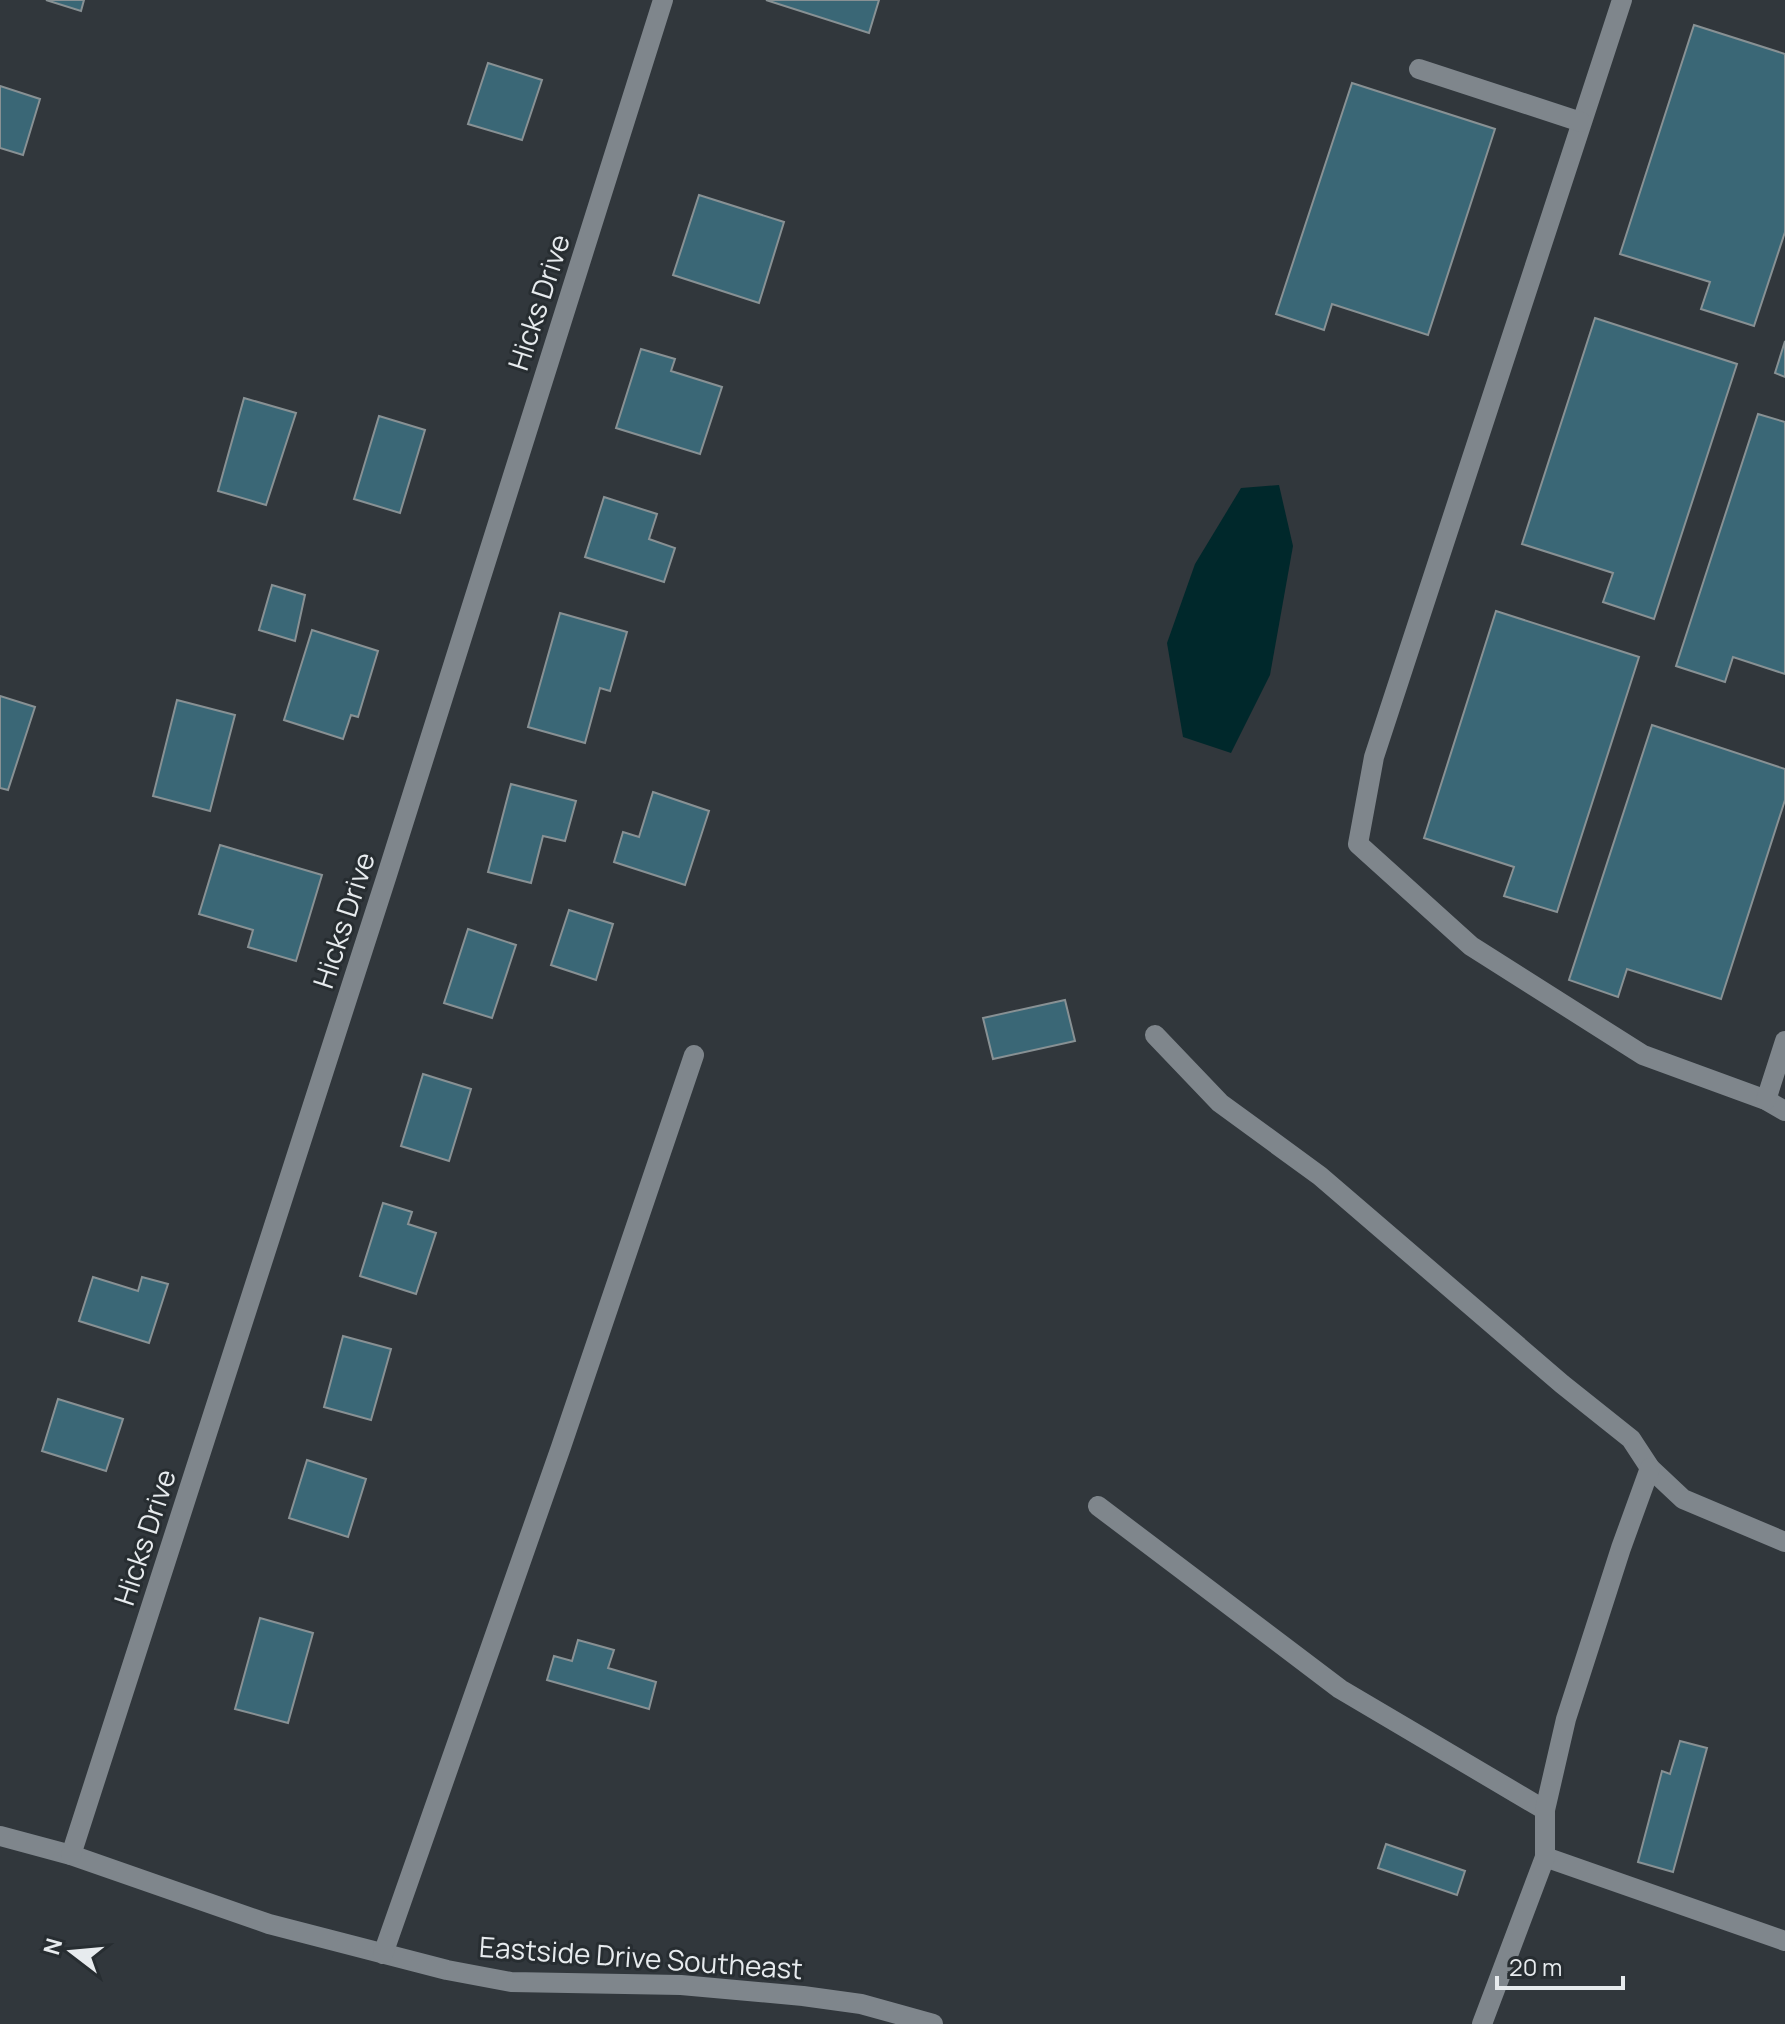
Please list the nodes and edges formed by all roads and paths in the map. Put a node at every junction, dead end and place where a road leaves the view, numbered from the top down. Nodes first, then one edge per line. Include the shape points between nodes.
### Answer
1 (663, 0) edge
2 (1622, 0) edge
3 (1419, 69) dead end
4 (1581, 122) junction
5 (1155, 1035) dead end
6 (1785, 1041) edge
7 (694, 1055) dead end
8 (1766, 1100) junction
9 (1785, 1111) edge
10 (1650, 1468) junction
11 (1098, 1506) dead end
12 (1785, 1542) edge
13 (1545, 1810) junction
14 (0, 1836) edge
15 (71, 1855) junction
16 (1545, 1857) junction
17 (1785, 1941) edge
18 (383, 1954) junction
19 (933, 2024) edge
20 (1482, 2024) edge

1 - 15 street, Hicks Drive
2 - 4 street
3 - 4 street
4 - 8 street via 1374,757 1358,844 1471,946 1643,1055
5 - 10 street via 1220,1103 1320,1176 1631,1439
6 - 8 street
7 - 18 street
8 - 9 street
10 - 12 street via 1683,1499
10 - 13 street via 1566,1719
11 - 13 street via 1340,1689
13 - 16 street
14 - 15 street, Eastside Drive Southeast
15 - 18 street, Eastside Drive Southeast via 269,1924
16 - 17 street
16 - 20 street
18 - 19 street, Eastside Drive Southeast via 511,1982 681,1985 803,1996 861,2004

